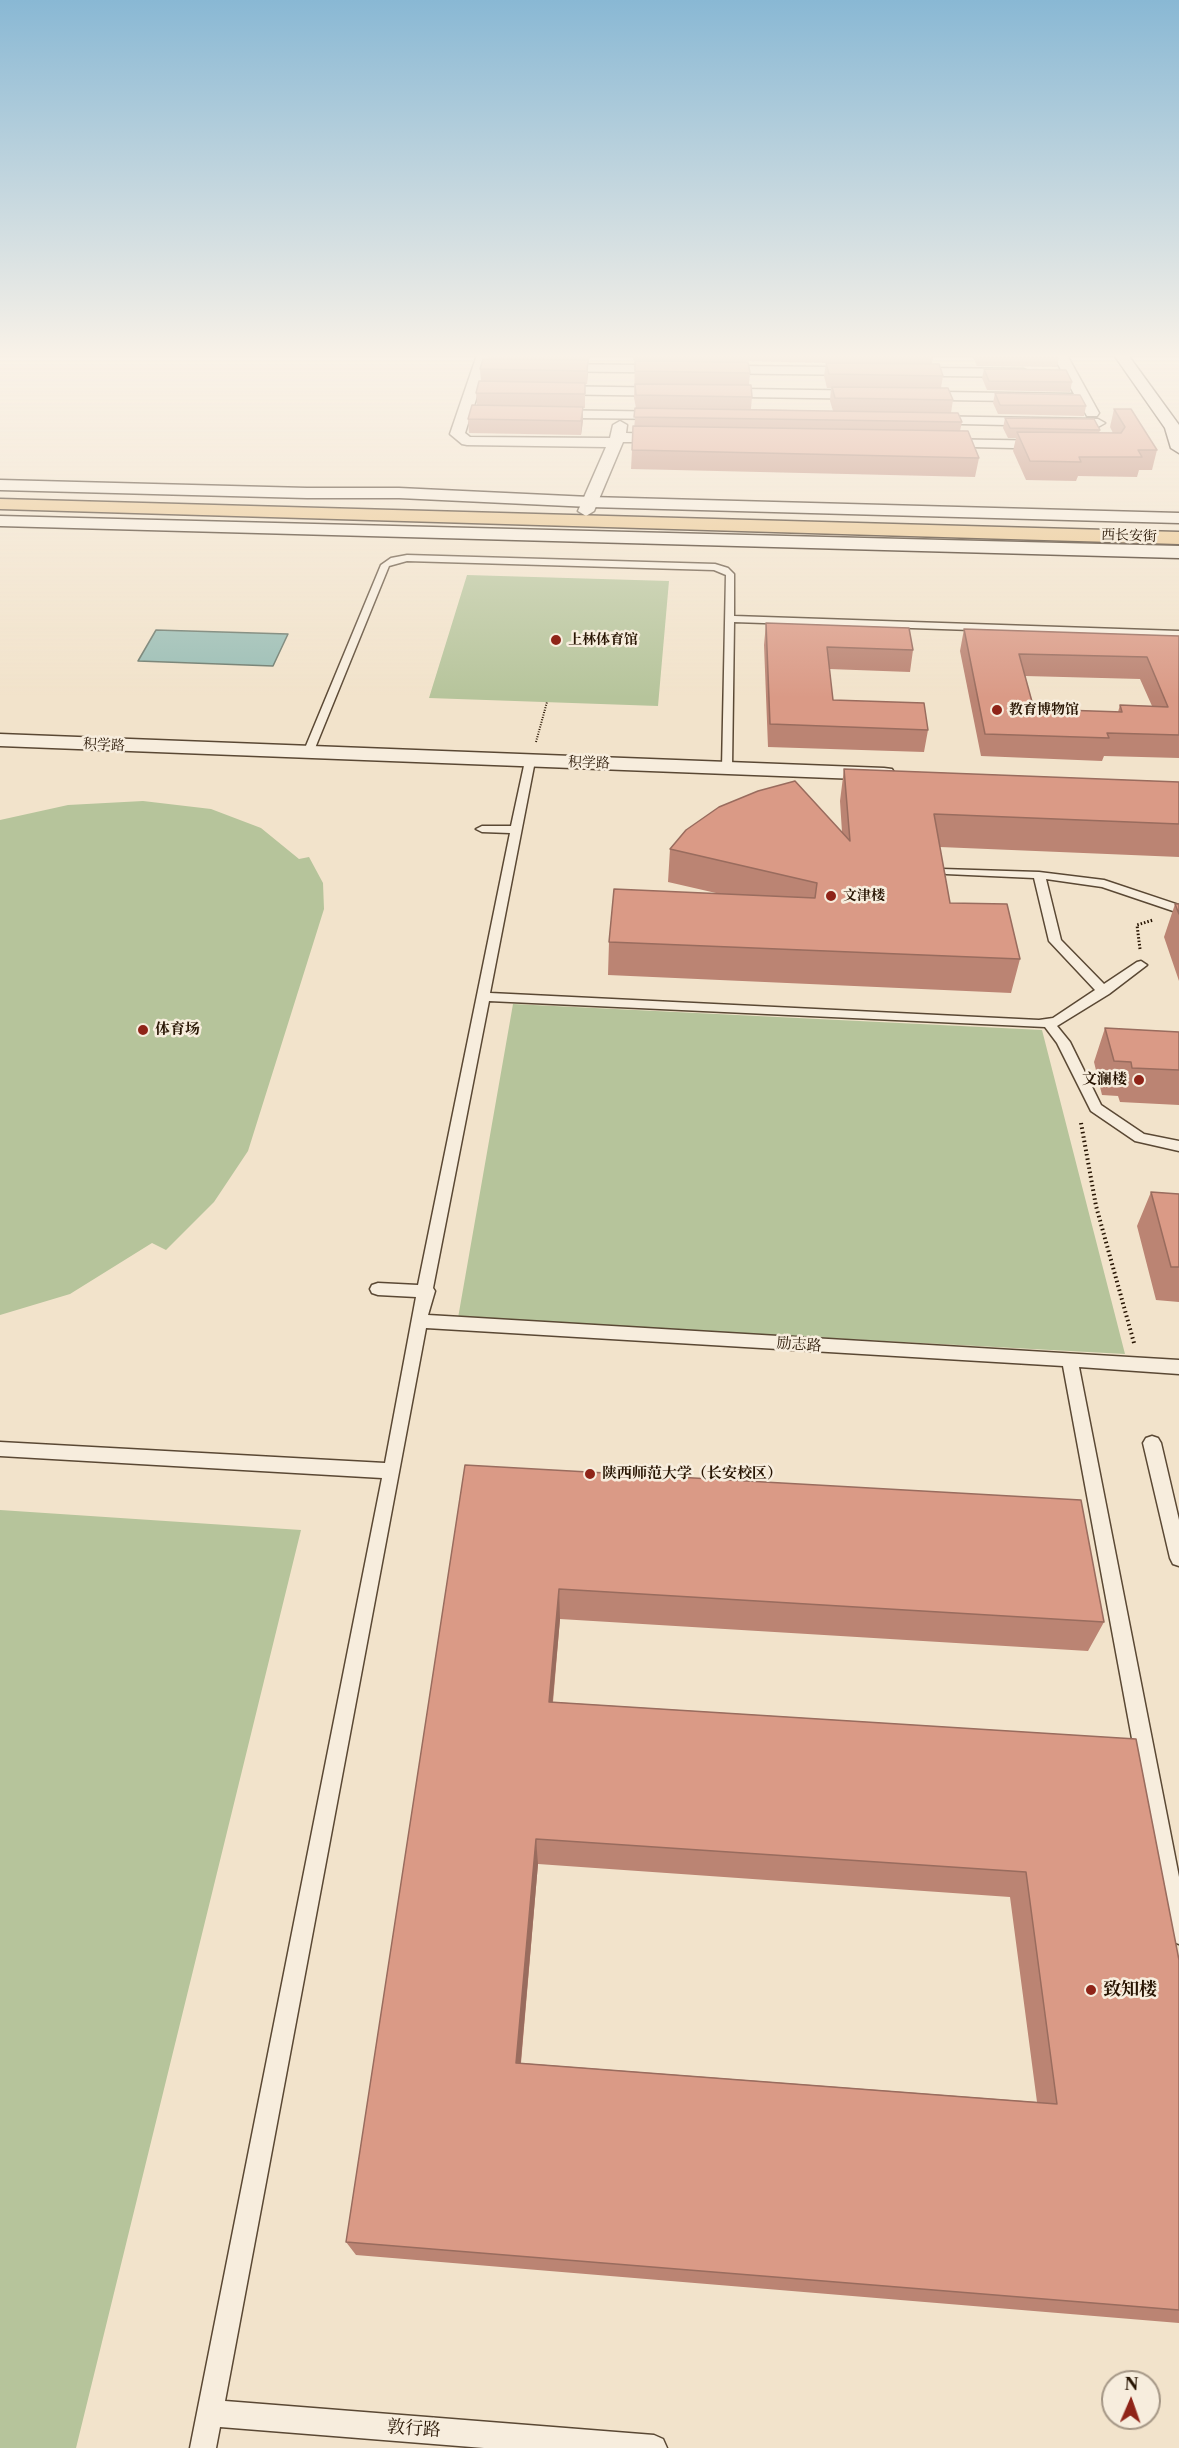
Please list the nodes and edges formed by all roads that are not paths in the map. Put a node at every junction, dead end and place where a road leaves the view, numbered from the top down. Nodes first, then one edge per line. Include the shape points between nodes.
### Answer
1 (604, 469) edge
2 (0, 485) edge
3 (0, 494) edge
4 (0, 504) edge
5 (588, 506) junction
6 (1179, 518) edge
7 (0, 521) edge
8 (1179, 528) edge
9 (1179, 538) edge
10 (1179, 552) edge
11 (728, 619) junction
12 (1179, 634) edge
13 (0, 740) edge
14 (308, 753) junction
15 (530, 761) junction
16 (727, 768) junction
17 (905, 775) edge
18 (482, 829) dead end
19 (517, 830) junction
20 (946, 871) edge
21 (1039, 875) junction
22 (1179, 909) edge
23 (1141, 965) road end
24 (1104, 991) junction
25 (484, 997) junction
26 (1049, 1024) junction
27 (1179, 1146) edge
28 (378, 1288) dead end
29 (427, 1291) junction
30 (419, 1321) junction
31 (1070, 1361) junction
32 (1179, 1367) edge
33 (1152, 1443) dead end
34 (0, 1449) edge
35 (392, 1471) junction
36 (1179, 1558) edge
37 (1179, 1933) edge
38 (209, 2413) junction
39 (202, 2448) edge
40 (654, 2448) edge

1 - 5 street
2 - 5 main road via 399,493
3 - 5 main road, 西长安街
4 - 9 main road, 西长安街
5 - 6 main road
5 - 8 main road, 西长安街
7 - 10 main road
11 - 12 lane
11 - 14 lane via 730,574 715,567 394,560 385,565
11 - 16 lane
13 - 14 street, 积学路
14 - 15 street, 积学路
15 - 16 street, 积学路
15 - 19 lane
16 - 17 street, 积学路
18 - 19 lane
19 - 25 lane
20 - 21 lane
21 - 22 lane via 1104,884
21 - 24 lane via 1055,941
23 - 24 lane
24 - 26 lane
25 - 26 lane
25 - 29 lane
26 - 27 lane via 1063,1042 1096,1108 1140,1138
28 - 29 lane
29 - 30 lane
30 - 31 lane, 励志路
30 - 35 lane
31 - 32 lane, 励志路
31 - 37 lane
33 - 36 lane
34 - 35 lane
35 - 38 lane
38 - 39 lane
38 - 40 lane, 敦行路

